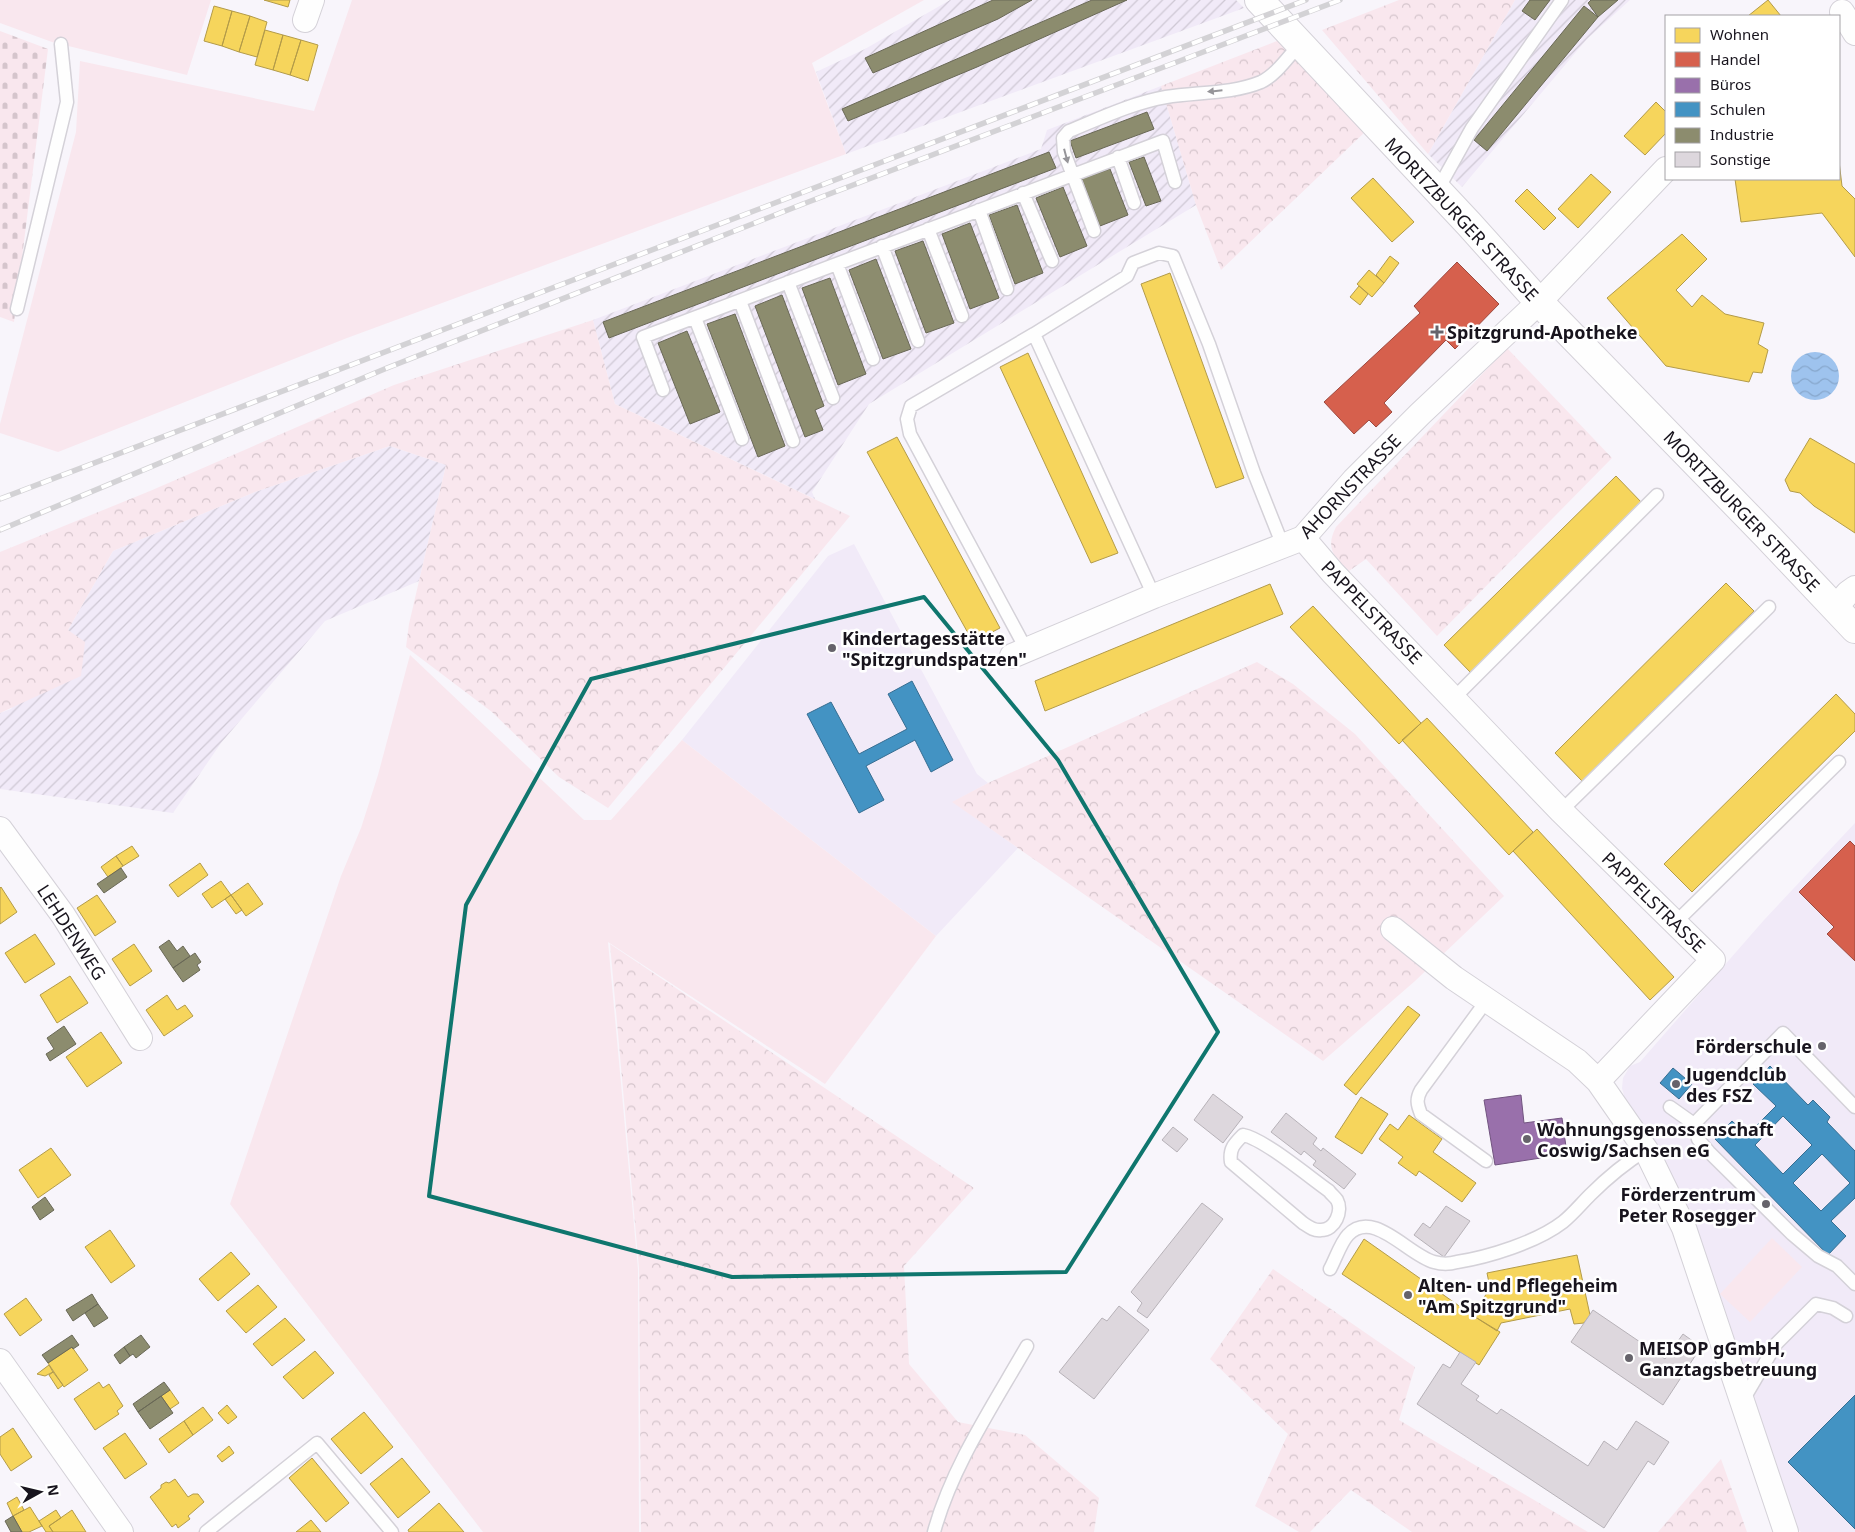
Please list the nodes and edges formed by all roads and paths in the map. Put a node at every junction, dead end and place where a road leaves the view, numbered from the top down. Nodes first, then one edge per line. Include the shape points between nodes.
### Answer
1 (1258, 0) edge
2 (1562, 0) edge
3 (1845, 11) edge
4 (1855, 32) edge
5 (61, 44) dead end
6 (1299, 45) junction
7 (1118, 157) junction
8 (1665, 170) edge
9 (1071, 174) junction
10 (1175, 182) dead end
11 (1437, 190) junction
12 (1023, 193) junction
13 (1134, 203) dead end
14 (979, 210) junction
15 (928, 229) junction
16 (1094, 231) dead end
17 (882, 246) junction
18 (1052, 261) dead end
19 (837, 264) junction
20 (788, 282) junction
21 (1007, 289) dead end
22 (740, 301) junction
23 (1539, 302) junction
24 (17, 309) dead end
25 (962, 316) dead end
26 (695, 318) junction
27 (1034, 334) junction
28 (918, 341) dead end
29 (873, 359) dead end
30 (662, 390) dead end
31 (833, 398) dead end
32 (742, 439) dead end
33 (793, 441) dead end
34 (1657, 495) dead end
35 (1293, 542) junction
36 (1855, 588) edge
37 (1154, 596) junction
38 (1769, 608) dead end
39 (1835, 608) junction
40 (1855, 630) edge
41 (1019, 652) joint
42 (1454, 698) junction
43 (1838, 762) dead end
44 (1561, 810) junction
45 (0, 829) edge
46 (1675, 923) junction
47 (1393, 929) dead end
48 (1487, 1000) junction
49 (140, 1038) dead end
50 (1598, 1081) junction
51 (1670, 1107) dead end
52 (1855, 1107) edge
53 (1694, 1124) junction
54 (1646, 1150) junction
55 (1486, 1161) dead end
56 (1336, 1220) junction
57 (1352, 1232) junction
58 (1330, 1269) dead end
59 (1855, 1284) edge
60 (1846, 1316) dead end
61 (1028, 1346) dead end
62 (0, 1360) edge
63 (1742, 1402) junction
64 (121, 1532) edge
65 (206, 1532) edge
66 (392, 1532) edge
67 (934, 1532) edge
68 (1786, 1532) edge

1 - 6 street, MORITZBURGER STRASSE
2 - 11 lane via 1472,128
3 - 4 street
5 - 24 lane via 67,102
6 -> 9 lane via 1262,81 1239,89 1167,97 1138,104 1069,131 1063,138 1063,145
6 - 11 street, MORITZBURGER STRASSE
7 - 9 lane
7 - 10 lane via 1162,141
7 - 13 lane
8 - 23 street, AHORNSTRASSE
9 - 12 lane
9 - 16 lane
11 - 23 street, MORITZBURGER STRASSE
12 - 14 lane
12 - 18 lane
14 - 15 lane
14 - 21 lane
15 - 17 lane
15 - 25 lane
17 - 19 lane
17 - 28 lane
19 - 20 lane
19 - 29 lane
20 - 22 lane
20 - 31 lane
22 - 26 lane
22 - 33 lane
23 - 35 street, AHORNSTRASSE via 1414,420
23 - 39 street, MORITZBURGER STRASSE
26 - 30 lane via 643,338
26 - 32 lane
27 - 35 lane via 1127,276 1133,263 1158,253 1173,256 1209,344 1254,473
27 - 37 lane
27 - 41 lane via 912,406 907,418 910,434
34 - 42 lane
35 - 37 street, AHORNSTRASSE
35 - 42 street, PAPPELSTRASSE via 1332,573
36 - 39 street
37 - 41 street, AHORNSTRASSE
38 - 44 lane
39 - 40 street, MORITZBURGER STRASSE
42 - 44 street, PAPPELSTRASSE
43 - 46 lane
44 - 46 street, PAPPELSTRASSE
45 - 49 street, LEHDENWEG via 64,915
46 - 50 street, PAPPELSTRASSE via 1713,960
47 - 48 street
48 - 50 street via 1577,1061
48 - 55 lane via 1417,1098 1421,1114
50 - 54 street
51 - 53 lane
52 - 53 lane via 1783,1033
53 - 59 lane via 1698,1139 1716,1159 1792,1234 1818,1256 1837,1266
54 - 57 lane via 1626,1163 1552,1229 1523,1244 1466,1261 1434,1262 1369,1226 1358,1227
54 - 63 street via 1684,1228
56 - 56 lane via 1330,1228 1322,1230 1303,1223 1231,1162 1234,1144 1243,1135 1252,1137 1329,1191 1340,1210
56 - 57 lane
57 - 58 lane
60 - 63 lane via 1833,1308 1816,1304 1776,1344
61 - 67 lane via 971,1443 939,1512
62 - 64 street
63 - 68 street
65 - 66 lane via 317,1443

